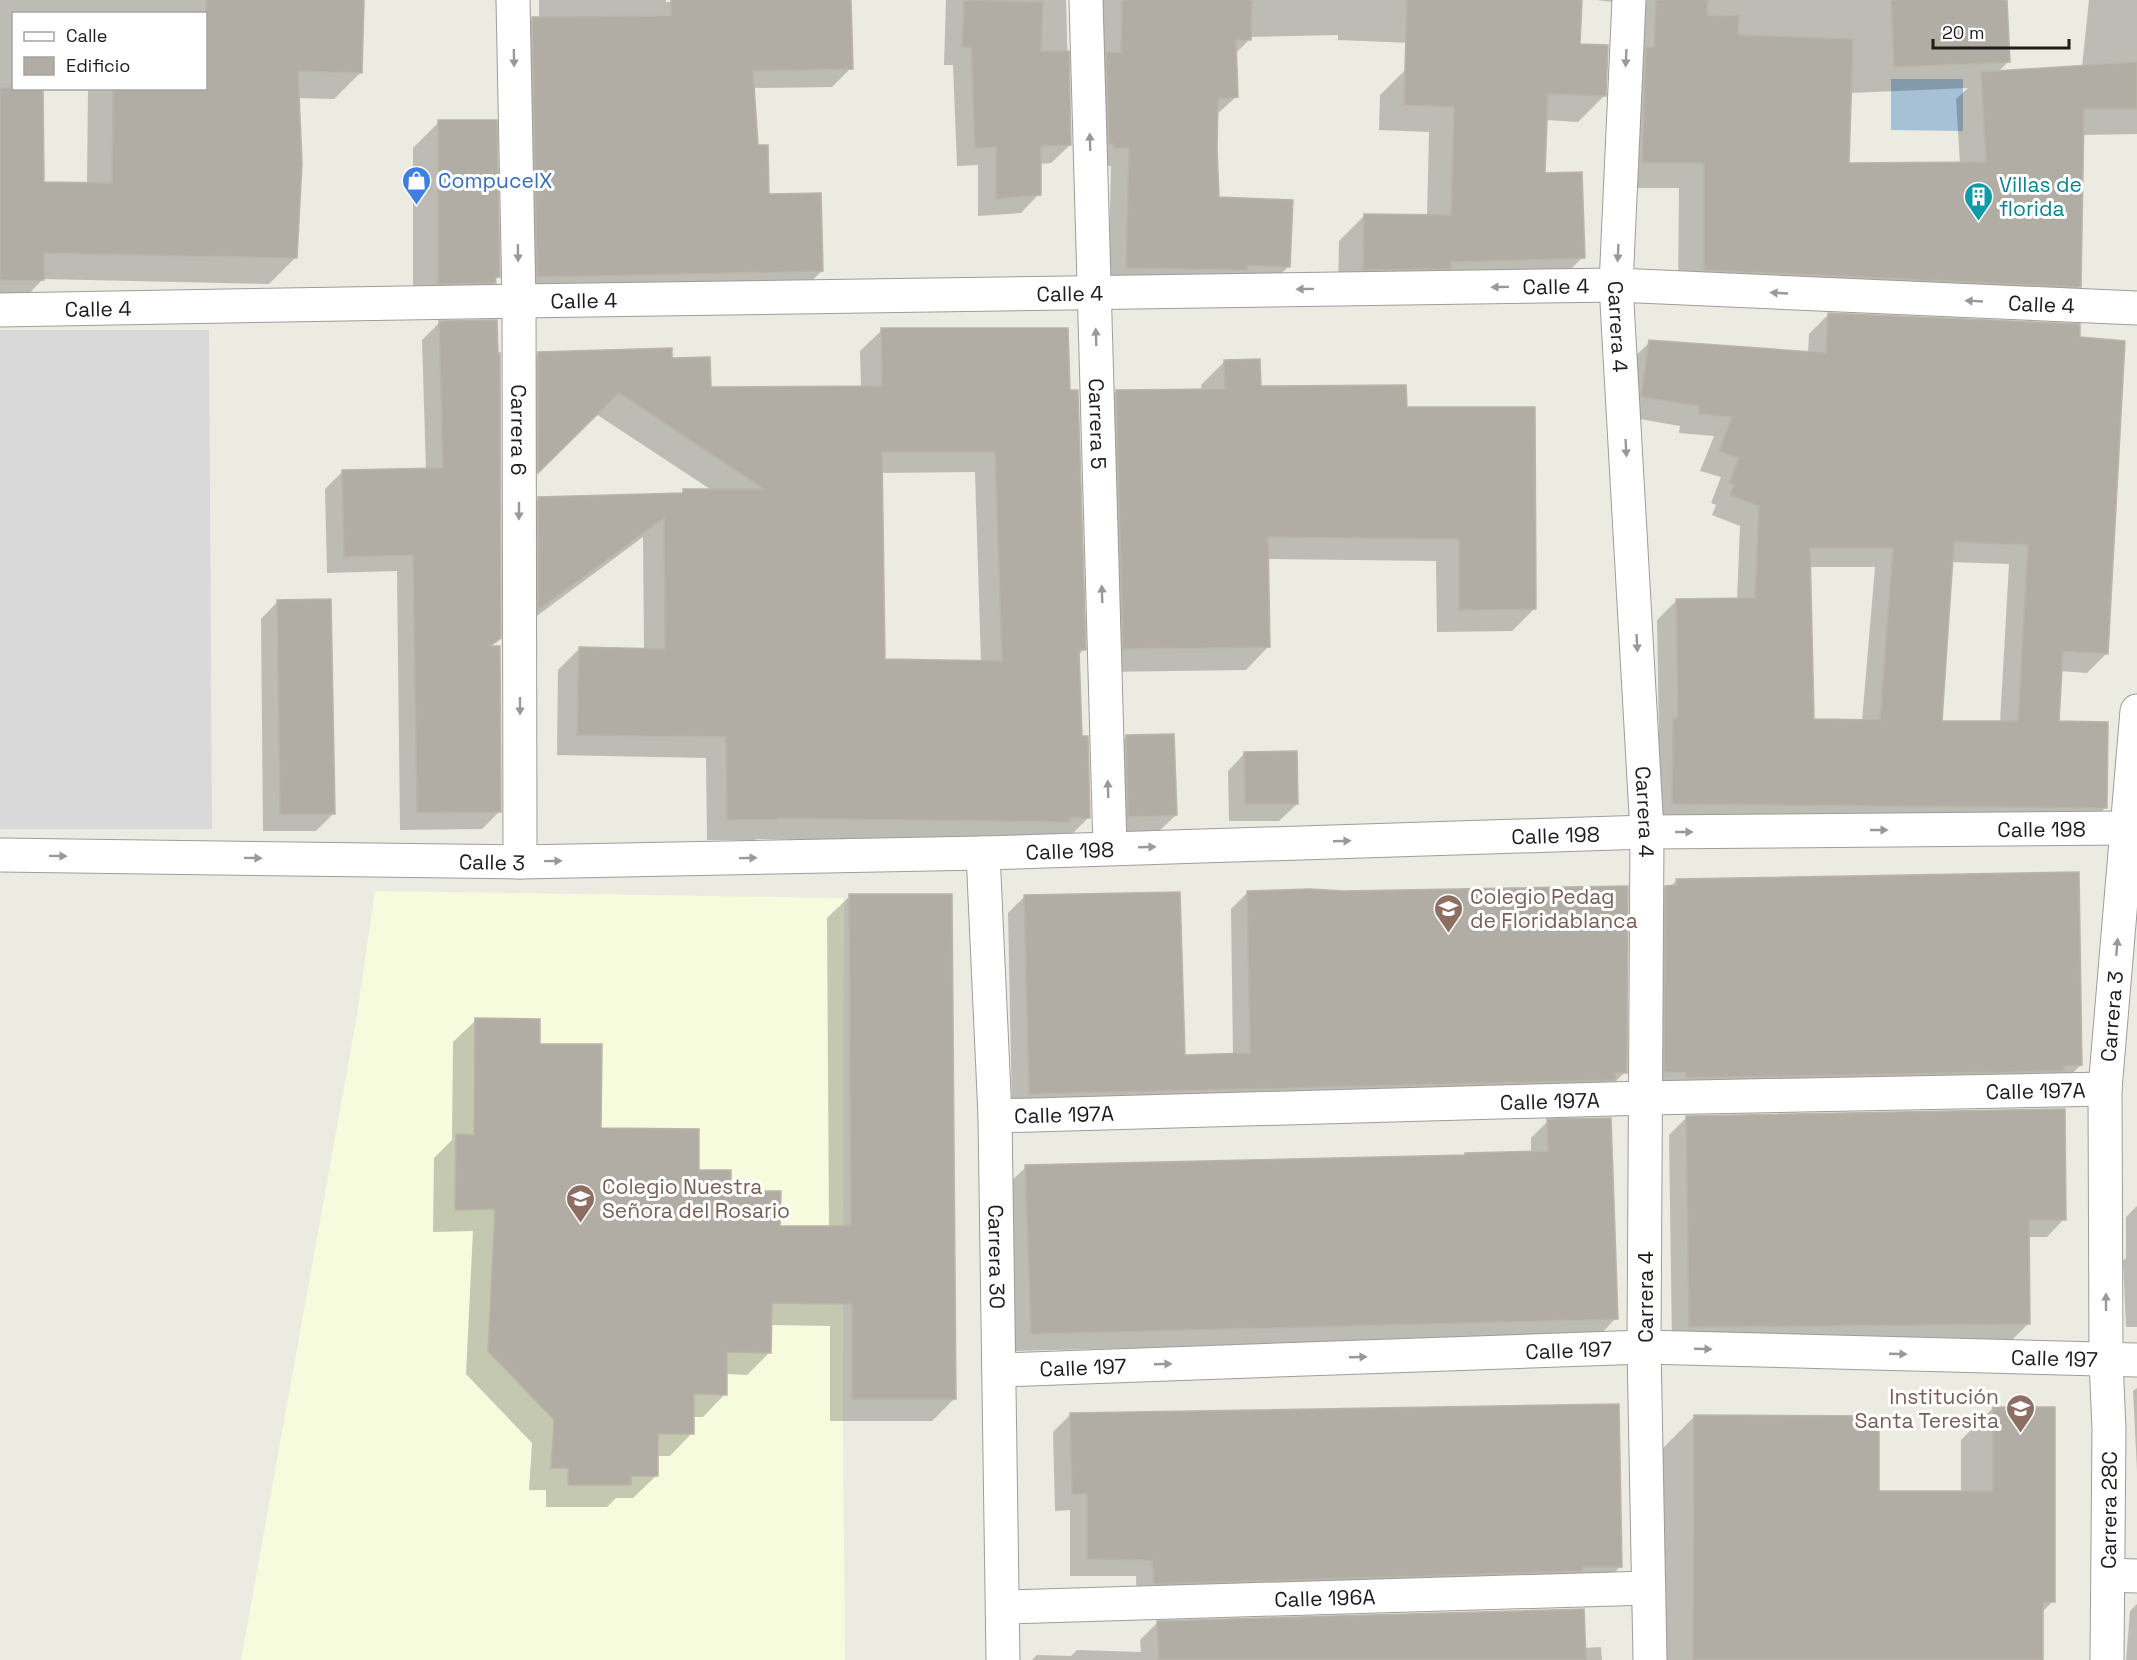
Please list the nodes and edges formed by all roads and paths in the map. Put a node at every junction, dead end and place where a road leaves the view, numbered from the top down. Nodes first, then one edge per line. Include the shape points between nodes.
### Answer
1 (513, 0) edge
2 (1086, 0) edge
3 (1629, 0) edge
4 (1616, 285) junction
5 (1094, 292) junction
6 (519, 301) junction
7 (2137, 308) edge
8 (0, 310) edge
9 (2137, 711) edge
10 (2128, 828) junction
11 (1647, 832) junction
12 (1110, 848) junction
13 (984, 853) junction
14 (0, 855) edge
15 (520, 862) junction
16 (2105, 1089) junction
17 (1646, 1098) junction
18 (995, 1116) junction
19 (1644, 1347) junction
20 (2122, 1360) edge
21 (999, 1370) junction
22 (2123, 1576) edge
23 (1648, 1588) junction
24 (1004, 1607) junction
25 (1003, 1660) edge
26 (1650, 1660) edge
27 (2107, 1660) edge

1 -> 6 street, Carrera 6
5 -> 2 street, Carrera 5
3 -> 4 street, Carrera 4
4 -> 5 street, Calle 4
7 -> 4 street, Calle 4
4 -> 11 street, Carrera 4
5 - 6 street, Calle 4
12 -> 5 street, Carrera 5
6 - 8 street, Calle 4
6 -> 15 street, Carrera 6
9 - 10 street, Carrera 3
11 -> 10 street, Calle 198
16 -> 10 street, Carrera 3
12 -> 11 street, Calle 198
11 - 17 street, Carrera 4
12 - 13 street, Calle 198
15 -> 13 street, Calle 3
13 - 18 street, Carrera 30
14 -> 15 street, Calle 3
16 - 17 street, Calle 197A
20 -> 16 street, Carrera 3
17 - 18 street, Calle 197A
17 - 19 street, Carrera 4
18 - 21 street, Carrera 30
19 -> 20 street, Calle 197
21 -> 19 street, Calle 197
19 - 23 street, Carrera 4
20 - 22 street, Carrera 28C via 2109,1429
21 - 24 street, Carrera 30
22 - 27 street, Carrera 28C
23 - 24 street, Calle 196A
23 - 26 street, Carrera 4
24 - 25 street, Carrera 30

